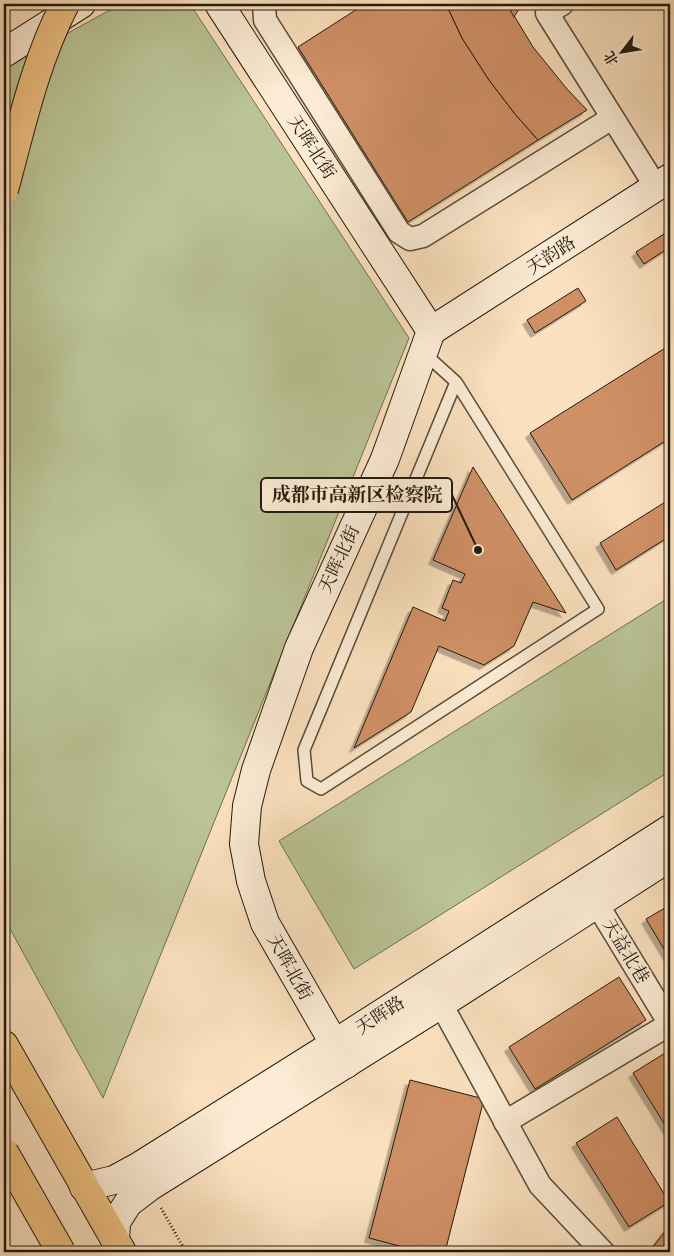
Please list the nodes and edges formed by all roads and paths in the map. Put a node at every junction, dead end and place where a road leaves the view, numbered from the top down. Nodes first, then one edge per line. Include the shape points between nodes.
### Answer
1 (65, 4) edge
2 (81, 4) edge
3 (219, 4) edge
4 (264, 4) edge
5 (562, 4) edge
6 (4, 53) edge
7 (612, 118) junction
8 (663, 182) edge
9 (4, 190) edge
10 (428, 342) junction
11 (456, 382) junction
12 (670, 829) edge
13 (670, 857) edge
14 (597, 904) junction
15 (440, 1004) junction
16 (670, 1024) edge
17 (4, 1045) edge
18 (340, 1054) junction
19 (505, 1122) junction
20 (4, 1152) edge
21 (84, 1186) junction
22 (161, 1208) dead end
23 (118, 1246) edge
24 (61, 1252) edge
25 (186, 1252) edge
26 (603, 1252) edge

1 - 9 main road, bridge via 51,31 34,79
2 - 6 street
3 - 10 street, 天晖北街
4 - 7 street via 265,20 399,232 410,239 423,236
5 - 7 street via 547,13
7 - 8 street
8 - 10 street, 天韵路
10 - 11 lane
10 - 18 street, 天晖北街 via 385,459 299,648 256,770 247,806 244,844 251,881 265,923
11 - 11 lane via 598,609 321,789 307,780 304,750
12 - 18 street, 天晖路
13 - 14 street, 天晖路
14 - 15 street, 天晖路
14 - 16 street, 天益北巷
15 - 18 street, 天晖路
15 - 19 street
16 - 19 street
17 - 21 main road
18 - 21 street, 天晖路 via 114,1180
18 - 23 street, 天晖路 via 128,1203 116,1222
19 - 26 street via 540,1185
20 - 24 main road, bridge
21 - 23 main road
22 - 25 path

